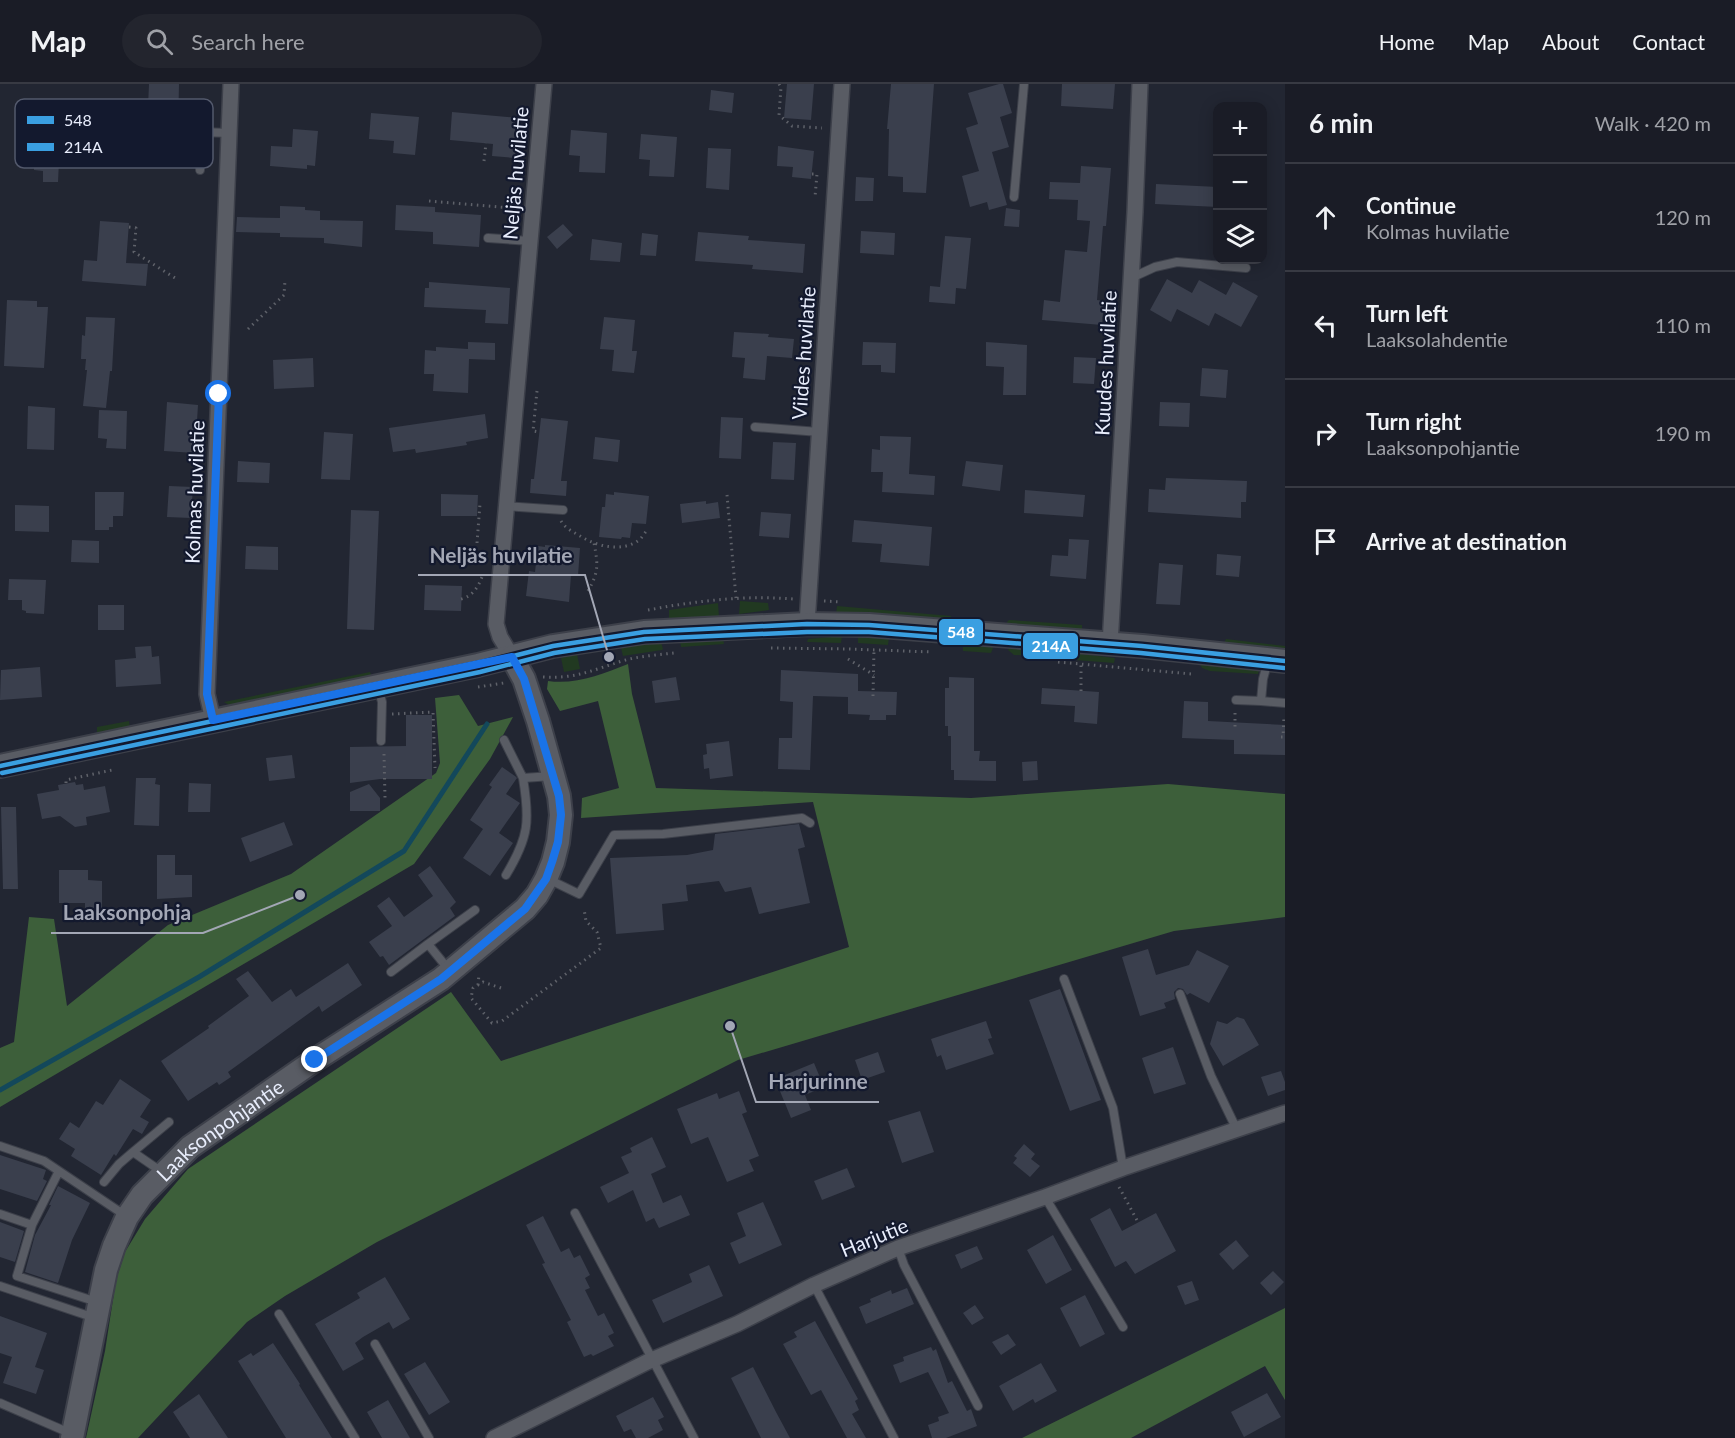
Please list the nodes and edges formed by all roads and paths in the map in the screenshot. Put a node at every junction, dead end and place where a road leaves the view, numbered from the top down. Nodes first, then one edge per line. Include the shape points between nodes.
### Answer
1 (231, 84) edge
2 (544, 84) edge
3 (779, 84) edge
4 (842, 84) edge
5 (1024, 84) edge
6 (1140, 84) edge
7 (839, 129) junction
8 (213, 132) edge
9 (229, 133) junction
10 (486, 143) dead end
11 (484, 161) dead end
12 (812, 174) dead end
13 (815, 196) dead end
14 (1014, 197) dead end
15 (429, 201) dead end
16 (129, 227) dead end
17 (488, 238) dead end
18 (509, 239) junction
19 (530, 241) junction
20 (1245, 268) dead end
21 (175, 278) dead end
22 (1131, 278) junction
23 (285, 280) dead end
24 (248, 329) dead end
25 (537, 391) dead end
26 (755, 427) dead end
27 (539, 432) dead end
28 (819, 432) junction
29 (727, 495) dead end
30 (480, 504) dead end
31 (506, 506) junction
32 (554, 509) junction
33 (563, 510) dead end
34 (648, 529) dead end
35 (477, 543) dead end
36 (594, 543) junction
37 (482, 577) dead end
38 (588, 591) dead end
39 (736, 598) dead end
40 (461, 599) dead end
41 (807, 624) junction
42 (1110, 644) junction
43 (770, 648) dead end
44 (874, 650) junction
45 (675, 653) dead end
46 (937, 653) dead end
47 (512, 657) junction
48 (848, 659) dead end
49 (1277, 660) edge
50 (1050, 661) dead end
51 (1082, 664) junction
52 (556, 669) dead end
53 (1202, 674) dead end
54 (873, 675) junction
55 (557, 678) junction
56 (524, 679) junction
57 (377, 686) junction
58 (1081, 691) dead end
59 (873, 696) dead end
60 (1236, 700) joint
61 (1262, 701) junction
62 (1285, 703) edge
63 (382, 714) junction
64 (213, 720) junction
65 (1235, 731) dead end
66 (1283, 737) edge
67 (504, 740) dead end
68 (381, 741) joint
69 (0, 766) edge
70 (435, 768) dead end
71 (112, 770) dead end
72 (553, 775) junction
73 (523, 778) junction
74 (66, 783) dead end
75 (385, 798) dead end
76 (810, 823) dead end
77 (506, 875) dead end
78 (546, 879) junction
79 (584, 909) dead end
80 (475, 910) dead end
81 (428, 944) junction
82 (450, 971) junction
83 (391, 972) dead end
84 (1064, 979) dead end
85 (501, 988) dead end
86 (1180, 994) dead end
87 (1285, 1113) edge
88 (169, 1122) dead end
89 (1237, 1130) junction
90 (0, 1146) edge
91 (133, 1152) junction
92 (1117, 1170) junction
93 (59, 1171) junction
94 (163, 1173) junction
95 (104, 1182) dead end
96 (1046, 1197) junction
97 (575, 1213) dead end
98 (0, 1214) edge
99 (128, 1217) junction
100 (1138, 1222) dead end
101 (32, 1225) junction
102 (898, 1248) junction
103 (814, 1285) junction
104 (0, 1286) edge
105 (97, 1310) junction
106 (279, 1314) dead end
107 (1123, 1327) dead end
108 (375, 1344) dead end
109 (654, 1359) junction
110 (0, 1403) edge
111 (978, 1406) dead end
112 (73, 1436) edge
113 (355, 1438) edge
114 (429, 1438) edge
115 (494, 1438) edge
116 (694, 1438) edge
117 (894, 1438) edge

1 - 9 street, Kolmas huvilatie
2 - 19 street, Neljäs huvilatie
3 - 7 path via 779,115 792,126
4 - 7 street, Viides huvilatie
5 - 14 lane
6 - 22 street, Kuudes huvilatie
7 - 28 street, Viides huvilatie
8 - 9 lane
9 - 64 street, Kolmas huvilatie via 207,694
10 - 11 path
12 - 13 path via 817,174
15 - 18 path via 511,208
16 - 21 path via 136,228 134,252
17 - 18 lane
18 - 19 lane
19 - 31 street, Neljäs huvilatie
20 - 22 lane via 1177,262
22 - 42 street, Kuudes huvilatie
23 - 24 path via 284,295
25 - 27 path via 533,431
26 - 28 lane
28 - 41 street, Viides huvilatie
29 - 39 path
30 - 35 path
31 - 32 lane
31 - 47 street, Neljäs huvilatie via 496,624
32 - 33 lane
32 - 36 path via 564,526
34 - 36 path via 639,540 626,546
36 - 38 path via 597,576
37 - 40 path via 468,597
41 - 42 street via 869,625
41 - 47 street via 644,632 553,646
42 - 49 street
43 - 44 path
44 - 46 path
44 - 54 path
45 - 55 path via 640,657
47 - 56 street, Laaksonpohjantie
47 - 57 street
48 - 54 path
49 - 61 lane via 1263,679
50 - 51 path
51 - 53 path
51 - 58 path
52 - 55 path
54 - 59 path
55 - 56 path
56 - 72 street, Laaksonpohjantie
57 - 63 lane
57 - 64 street
60 - 61 lane
60 - 65 path
61 - 62 lane
62 - 66 path
63 - 68 lane
63 - 70 path via 433,712
64 - 69 street
67 - 73 lane
68 - 75 path
71 - 74 path
72 - 73 lane
72 - 78 street, Laaksonpohjantie via 561,815 558,842
73 - 77 lane via 526,837
76 - 78 lane via 802,818 663,834 614,835 579,894
78 - 82 street, Laaksonpohjantie via 525,909
79 - 85 path via 601,948 502,1021 492,1023 471,998 473,988 483,982
80 - 81 lane
81 - 82 lane
81 - 83 lane
82 - 94 street, Laaksonpohjantie via 190,1147
84 - 92 lane via 1113,1108
86 - 89 lane via 1211,1076
87 - 89 street, Harjutie
88 - 91 lane
89 - 92 street, Harjutie
90 - 93 lane via 44,1161
91 - 94 lane
91 - 95 lane
92 - 96 street, Harjutie
92 - 100 path
93 - 99 lane
93 - 101 lane
94 - 99 street, Laaksonpohjantie
96 - 102 street, Harjutie
96 - 107 lane
97 - 109 lane
98 - 101 lane
99 - 105 street, Laaksonpohjantie via 111,1254
101 - 105 lane via 17,1276
102 - 103 street, Harjutie
102 - 111 lane
103 - 109 street, Harjutie via 737,1324
103 - 117 lane
104 - 105 lane
105 - 112 street, Laaksonpohjantie
106 - 113 lane
108 - 114 lane
109 - 115 street, Harjutie
109 - 116 lane
110 - 112 lane

